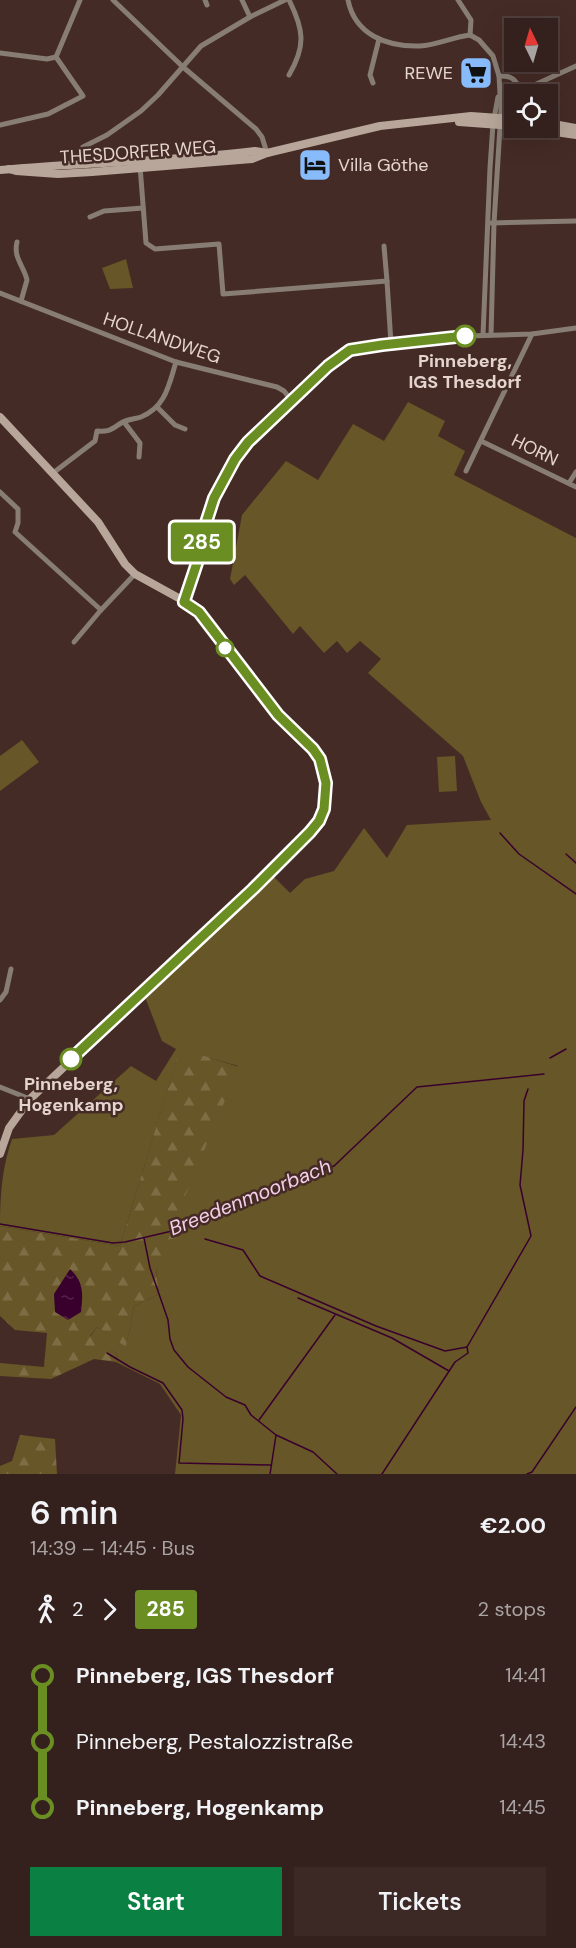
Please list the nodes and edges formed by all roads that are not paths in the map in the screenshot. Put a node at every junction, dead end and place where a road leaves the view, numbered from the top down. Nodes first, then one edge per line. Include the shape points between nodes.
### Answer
1 (80, 0) edge
2 (113, 0) edge
3 (242, 0) edge
4 (285, 0) edge
5 (290, 0) edge
6 (348, 0) edge
7 (458, 0) edge
8 (250, 17) junction
9 (470, 35) junction
10 (379, 39) junction
11 (0, 53) edge
12 (56, 57) junction
13 (576, 66) edge
14 (183, 68) junction
15 (289, 75) dead end
16 (499, 76) junction
17 (373, 83) dead end
18 (504, 120) edge
19 (497, 121) junction
20 (504, 123) edge
21 (0, 125) edge
22 (558, 125) edge
23 (576, 128) edge
24 (558, 132) edge
25 (576, 135) edge
26 (83, 147) dead end
27 (267, 153) junction
28 (140, 164) junction
29 (0, 170) edge
30 (143, 208) junction
31 (90, 217) dead end
32 (576, 221) edge
33 (486, 223) junction
34 (494, 223) junction
35 (17, 242) dead end
36 (384, 246) dead end
37 (387, 281) junction
38 (0, 293) edge
39 (21, 301) junction
40 (576, 328) edge
41 (532, 334) junction
42 (483, 335) junction
43 (490, 335) junction
44 (391, 344) junction
45 (176, 362) junction
46 (292, 401) junction
47 (157, 407) junction
48 (0, 417) edge
49 (124, 422) junction
50 (185, 429) dead end
51 (481, 441) junction
52 (139, 457) dead end
53 (466, 471) dead end
54 (576, 472) edge
55 (53, 473) junction
56 (569, 483) junction
57 (576, 487) edge
58 (0, 492) edge
59 (135, 573) junction
60 (184, 602) junction
61 (101, 610) junction
62 (74, 642) dead end
63 (11, 969) dead end
64 (0, 1000) edge
65 (0, 1087) edge
66 (30, 1099) junction
67 (0, 1154) edge

1 - 12 street
2 - 14 street
3 - 8 street
4 - 8 street
5 - 15 street via 299,22 301,45
6 - 10 street via 358,25
7 - 9 street via 471,20
8 - 14 street via 201,46
9 - 10 street via 421,46
9 - 16 street via 493,56
10 - 17 street via 370,75
11 - 12 street
12 - 21 street via 83,96 48,114
13 - 16 street via 521,91 516,81
14 - 26 street via 141,111
14 - 27 street via 256,129
16 - 19 street
18 - 19 street, THESDORFER WEG
19 - 20 street, THESDORFER WEG
19 - 27 street, THESDORFER WEG via 444,120 380,126
19 - 33 street
19 - 34 street
22 - 23 street
24 - 25 street
27 - 28 street, THESDORFER WEG via 255,151
28 - 29 street, THESDORFER WEG
28 - 30 street
30 - 31 street via 104,211
30 - 37 street via 146,243 155,249 219,244 223,294
32 - 34 street
33 - 34 street
33 - 42 street
34 - 43 street
35 - 39 street via 15,249 27,280
36 - 37 street
37 - 44 street
38 - 39 street, HOLLANDWEG
39 - 45 street, HOLLANDWEG
40 - 41 street
41 - 43 street
41 - 51 street
42 - 43 street
42 - 44 street
44 - 46 street via 350,350
45 - 46 street, HOLLANDWEG via 277,387
45 - 47 street via 167,393
46 - 60 street via 248,442 227,473 209,512
47 - 49 street
47 - 50 street via 175,425
48 - 55 street
49 - 52 street via 140,443
49 - 55 street via 108,432 97,431 95,441
51 - 53 street
51 - 56 street, HORN
54 - 56 street
55 - 59 street via 98,522
56 - 57 street, HORN
58 - 61 street via 18,509 15,532
59 - 60 street
59 - 61 street
60 - 66 street via 199,612 278,715 320,759 326,783 324,809 310,832 261,881
61 - 62 street
63 - 64 street
65 - 66 street
66 - 67 street via 9,1128

